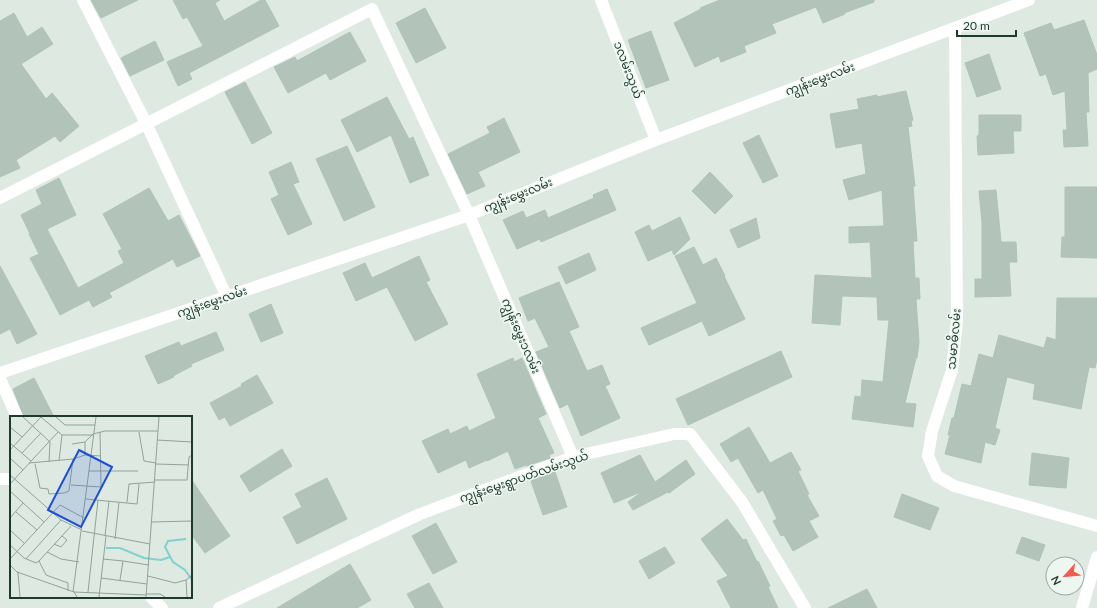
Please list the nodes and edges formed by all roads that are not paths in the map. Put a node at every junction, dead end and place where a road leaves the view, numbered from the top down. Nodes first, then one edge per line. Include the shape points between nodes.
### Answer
1 (83, 0) edge
2 (601, 0) edge
3 (1029, 0) edge
4 (955, 28) junction
5 (146, 123) junction
6 (656, 140) junction
7 (0, 198) edge
8 (469, 215) junction
9 (227, 297) junction
10 (0, 373) edge
11 (0, 379) edge
12 (17, 416) edge
13 (573, 457) junction
14 (1097, 526) edge
15 (1097, 557) edge
16 (152, 598) edge
17 (162, 608) edge
18 (219, 608) edge
19 (805, 608) edge
20 (1082, 608) edge

1 - 5 street
2 - 6 street, ၁လမ်းသွယ်
3 - 4 street, ကျွန်းမွှေးလမ်း
4 - 6 street, ကျွန်းမွှေးလမ်း
4 - 14 street, သမာဓိလမ်း via 957,320 952,370 932,431 928,456 937,476 954,486
5 - 7 street
5 - 8 street, ကျွန်းမွှေး၁လမ်း via 372,9
5 - 9 street
6 - 8 street, ကျွန်းမွှေးလမ်း
8 - 9 street, ကျွန်းမွှေးလမ်း
8 - 13 street, ကျွန်းမွှေး၁လမ်း
9 - 10 street, ကျွန်းမွှေးလမ်း
11 - 12 street
13 - 18 street, ကျွန်းမွှေးရွာပတ်လမ်းသွယ် via 420,514
13 - 19 street, ကျွန်းမွှေးရွာပတ်လမ်းသွယ် via 674,434 690,434 742,502
15 - 20 street
16 - 17 street

